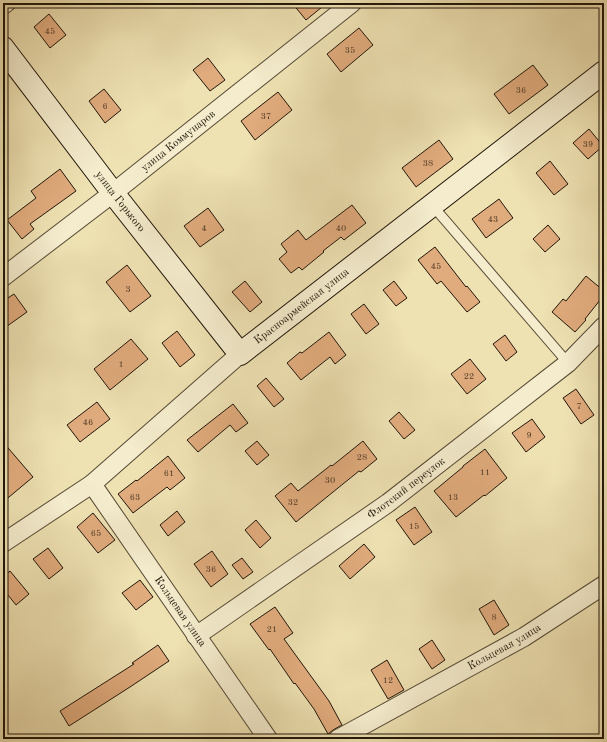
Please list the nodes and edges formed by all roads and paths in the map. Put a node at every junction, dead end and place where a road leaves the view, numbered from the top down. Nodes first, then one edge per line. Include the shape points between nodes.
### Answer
1 (6, 3) edge
2 (352, 3) edge
3 (3, 5) edge
4 (3, 48) edge
5 (604, 72) edge
6 (113, 193) junction
7 (432, 205) junction
8 (3, 277) edge
9 (604, 326) edge
10 (240, 354) junction
11 (568, 363) junction
12 (92, 484) junction
13 (3, 543) edge
14 (604, 585) edge
15 (196, 636) junction
16 (268, 739) edge
17 (338, 739) edge

1 - 3 street
2 - 6 street, улица Коммунаров
4 - 6 street, улица Горького
5 - 7 street, Красноармейская улица
6 - 8 street, улица Коммунаров
6 - 10 street, улица Горького
7 - 10 street, Красноармейская улица
7 - 11 lane
9 - 11 street, Флотский переулок
10 - 12 street, Красноармейская улица
11 - 15 street, Флотский переулок via 388,503
12 - 13 street, Красноармейская улица
12 - 15 street, Кольцевая улица
14 - 17 street, Кольцевая улица via 524,637
15 - 16 street, Кольцевая улица

